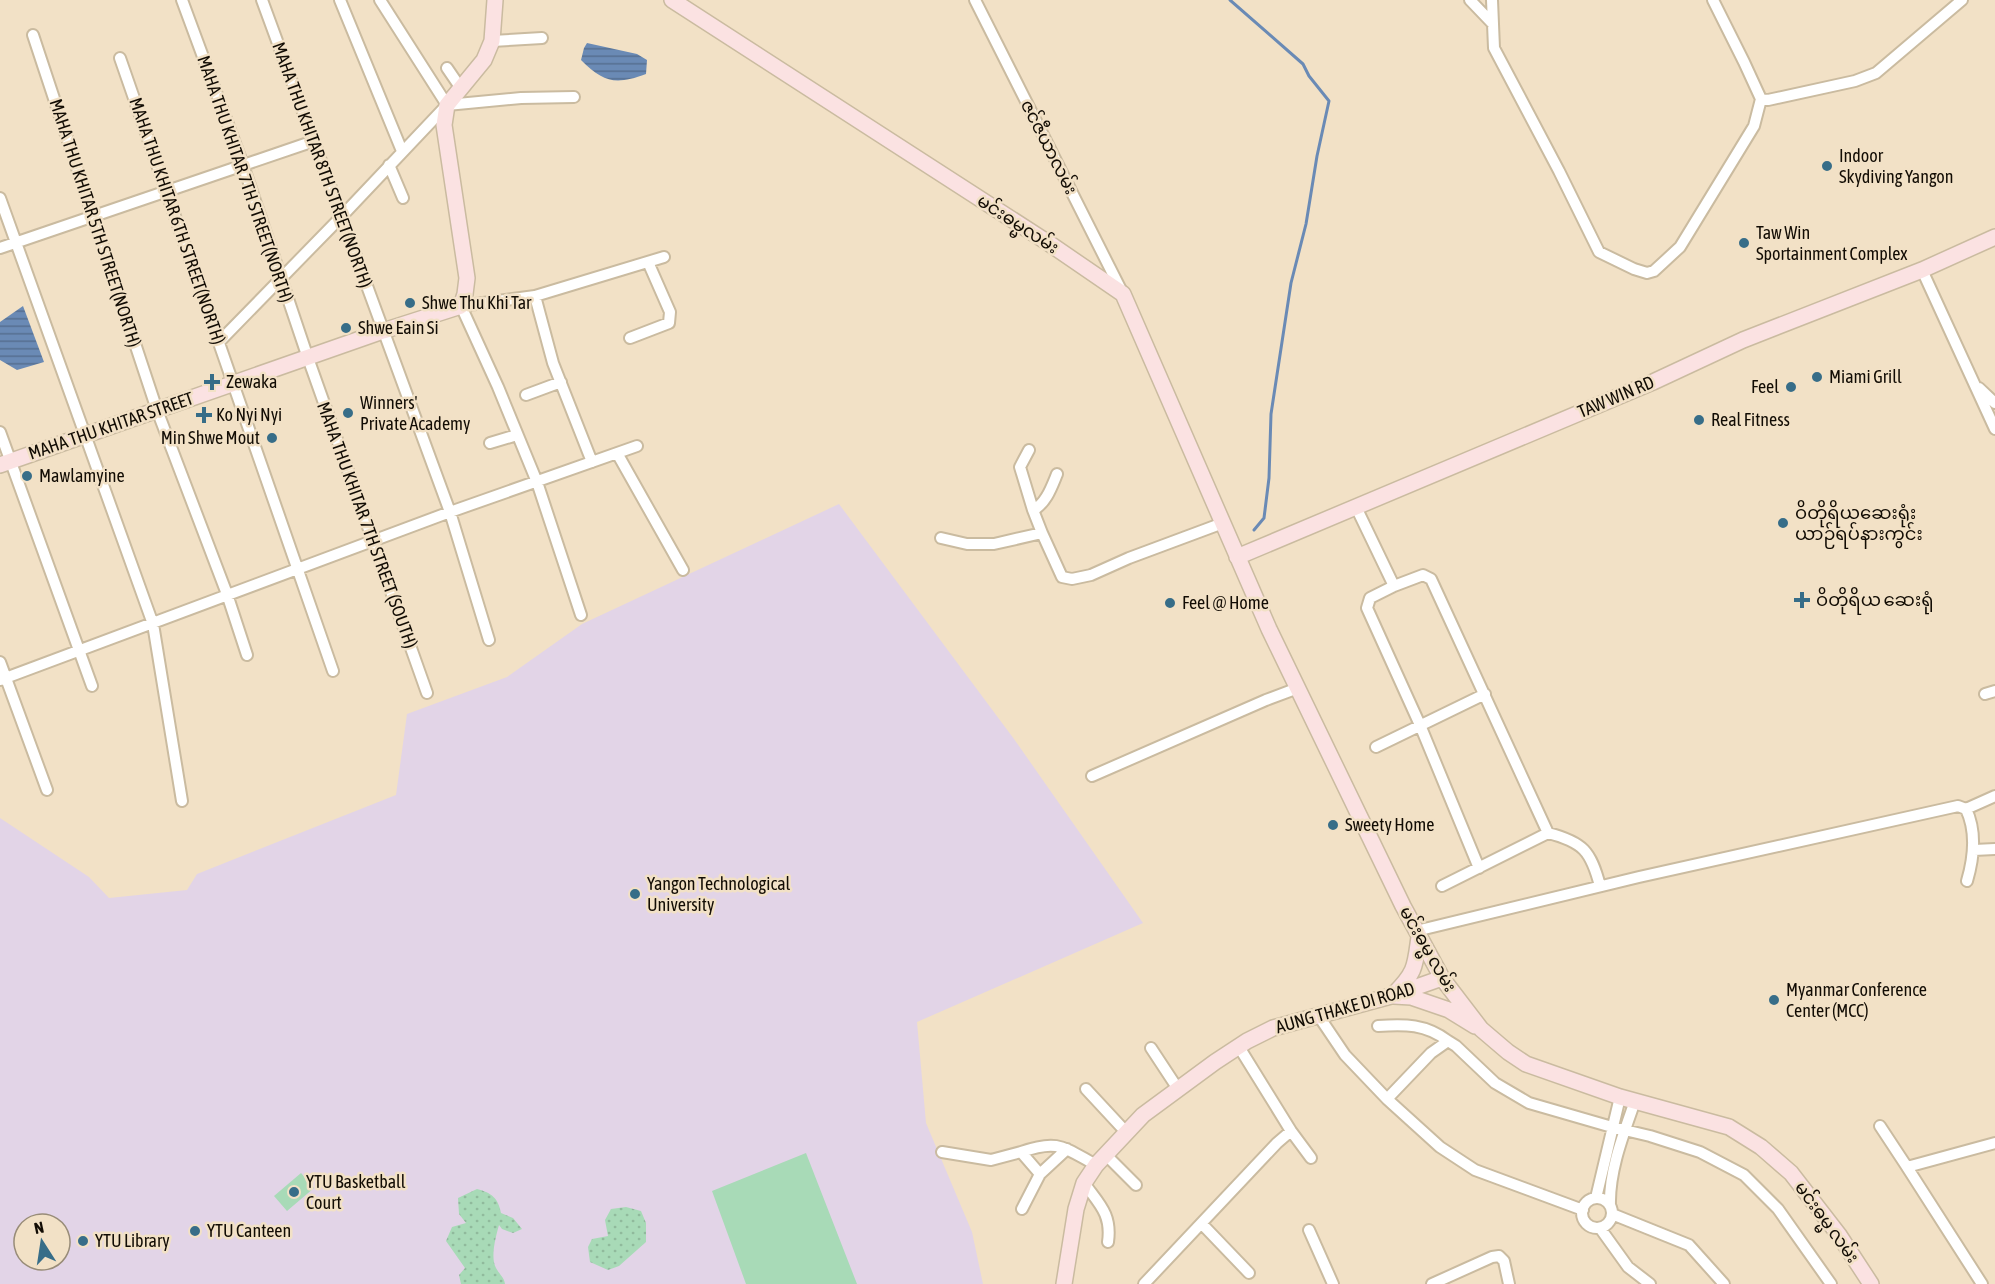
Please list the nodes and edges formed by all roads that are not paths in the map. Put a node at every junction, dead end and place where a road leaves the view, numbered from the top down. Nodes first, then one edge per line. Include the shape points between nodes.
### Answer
1 (182, 0) edge
2 (262, 0) edge
3 (340, 0) edge
4 (380, 0) edge
5 (495, 0) edge
6 (672, 0) edge
7 (975, 0) edge
8 (1470, 0) edge
9 (1492, 0) edge
10 (1713, 0) edge
11 (1962, 0) edge
12 (1493, 24) junction
13 (33, 35) dead end
14 (542, 38) dead end
15 (492, 41) junction
16 (120, 58) dead end
17 (447, 68) dead end
18 (460, 87) junction
19 (574, 97) dead end
20 (1761, 99) junction
21 (447, 105) junction
22 (314, 141) junction
23 (402, 151) junction
24 (243, 165) junction
25 (389, 165) junction
26 (166, 191) junction
27 (0, 198) edge
28 (403, 198) dead end
29 (92, 217) junction
30 (341, 217) junction
31 (1995, 237) edge
32 (16, 242) junction
33 (0, 248) edge
34 (664, 257) dead end
35 (648, 262) junction
36 (1922, 270) junction
37 (280, 278) junction
38 (1123, 294) junction
39 (535, 296) junction
40 (461, 306) junction
41 (383, 331) junction
42 (630, 338) dead end
43 (219, 342) junction
44 (308, 358) junction
45 (561, 382) junction
46 (1973, 382) junction
47 (233, 383) junction
48 (526, 395) dead end
49 (1995, 404) edge
50 (157, 410) junction
51 (1995, 429) edge
52 (0, 432) edge
53 (84, 435) junction
54 (517, 435) junction
55 (490, 443) dead end
56 (637, 446) dead end
57 (1029, 450) dead end
58 (617, 453) junction
59 (592, 462) junction
60 (5, 463) edge
61 (1057, 474) dead end
62 (537, 482) junction
63 (1356, 507) junction
64 (1033, 510) junction
65 (450, 512) junction
66 (1222, 523) junction
67 (1042, 533) junction
68 (941, 538) dead end
69 (374, 541) junction
70 (1237, 556) junction
71 (297, 569) junction
72 (683, 570) dead end
73 (1394, 586) junction
74 (227, 594) junction
75 (581, 615) dead end
76 (153, 624) junction
77 (489, 639) dead end
78 (79, 651) junction
79 (247, 655) dead end
80 (0, 662) edge
81 (333, 671) dead end
82 (3, 679) edge
83 (92, 686) dead end
84 (1298, 688) junction
85 (427, 693) dead end
86 (1485, 694) junction
87 (1419, 725) junction
88 (1377, 747) dead end
89 (1092, 776) dead end
90 (47, 790) dead end
91 (1995, 796) edge
92 (182, 801) dead end
93 (1966, 809) junction
94 (1548, 833) junction
95 (1995, 849) edge
96 (1974, 850) junction
97 (1479, 867) junction
98 (1967, 880) dead end
99 (1442, 886) dead end
100 (1600, 886) junction
101 (1418, 934) junction
102 (1442, 978) junction
103 (1391, 996) junction
104 (1318, 1015) junction
105 (1378, 1026) dead end
106 (1481, 1029) junction
107 (1448, 1041) junction
108 (1239, 1047) junction
109 (1152, 1048) dead end
110 (1086, 1089) dead end
111 (1178, 1089) junction
112 (1620, 1097) junction
113 (1387, 1099) junction
114 (1635, 1101) junction
115 (1880, 1126) dead end
116 (1612, 1127) junction
117 (1625, 1130) junction
118 (1125, 1131) junction
119 (1291, 1131) junction
120 (1995, 1143) edge
121 (1067, 1149) junction
122 (942, 1152) dead end
123 (1021, 1152) junction
124 (1311, 1158) dead end
125 (1100, 1159) junction
126 (1906, 1167) junction
127 (1040, 1174) junction
128 (1084, 1183) junction
129 (1136, 1185) dead end
130 (1596, 1198) junction
131 (1022, 1209) dead end
132 (1611, 1209) junction
133 (1583, 1210) junction
134 (1202, 1224) junction
135 (1600, 1228) junction
136 (1309, 1230) dead end
137 (1108, 1242) dead end
138 (1249, 1274) dead end
139 (1065, 1284) edge
140 (1144, 1284) edge
141 (1333, 1284) edge
142 (1432, 1284) edge
143 (1509, 1284) edge
144 (1650, 1284) edge
145 (1724, 1284) edge
146 (1832, 1284) edge
147 (1871, 1284) edge
148 (1982, 1284) edge

1 - 24 street, MAHA THU KHITAR 7TH STREET(NORTH)
2 - 22 street, MAHA THU KHITAR 8TH STREET(NORTH)
3 - 23 street
4 - 21 street
5 - 15 main road
6 - 38 main road, မင်းဓမ္မလမ်း
7 - 38 street, ဇင်ဇီယာလမ်း
8 - 12 street
9 - 12 street
10 - 20 street
11 - 20 street via 1876,73 1855,81
12 - 20 street via 1494,48 1599,252 1647,273 1680,247 1754,126
13 - 29 street, MAHA THU KHITAR 5TH STREET(NORTH)
14 - 15 street
15 - 18 main road via 484,60
16 - 26 street, MAHA THU KHITAR 6TH STREET(NORTH)
17 - 18 street
18 - 21 main road
19 - 21 street
21 - 23 street
21 - 40 main road via 444,125 467,278
22 - 24 street
22 - 30 street, MAHA THU KHITAR 8TH STREET(NORTH)
23 - 25 street
24 - 26 street
24 - 37 street, MAHA THU KHITAR 7TH STREET(NORTH)
25 - 28 street
25 - 30 street
26 - 29 street
26 - 43 street, MAHA THU KHITAR 6TH STREET(NORTH)
27 - 32 street
29 - 32 street
29 - 50 street, MAHA THU KHITAR 5TH STREET(NORTH)
30 - 37 street
30 - 41 street, MAHA THU KHITAR 8TH STREET(NORTH)
31 - 36 main road, TAW WIN RD
32 - 33 street
32 - 53 street
34 - 35 street
35 - 39 street
35 - 42 street via 670,312 669,323
36 - 46 street
36 - 63 main road, TAW WIN RD via 1743,340
37 - 43 street
37 - 44 street, MAHA THU KHITAR 7TH STREET(NORTH)
38 - 66 main road
39 - 40 street
39 - 45 street
40 - 41 main road, MAHA THU KHITAR STREET
40 - 54 street
41 - 44 main road, MAHA THU KHITAR STREET
41 - 65 street, MAHA THU KHITAR 8TH STREET(NORTH)
43 - 47 street, MAHA THU KHITAR 6TH STREET(NORTH)
44 - 47 main road, MAHA THU KHITAR STREET
44 - 69 street, MAHA THU KHITAR 7TH STREET (SOUTH)
45 - 48 street
45 - 59 street
46 - 49 street
46 - 51 street
47 - 50 main road, MAHA THU KHITAR STREET
47 - 71 street, MAHA THU KHITAR 6TH STREET(NORTH)
50 - 53 main road, MAHA THU KHITAR STREET
50 - 74 street, MAHA THU KHITAR 5TH STREET(NORTH)
52 - 60 street
53 - 60 main road, MAHA THU KHITAR STREET
53 - 76 street
54 - 55 street
54 - 62 street
56 - 58 street
57 - 64 street via 1020,467
58 - 59 street
58 - 72 street
59 - 62 street
60 - 78 street
61 - 64 street via 1051,489
62 - 65 street
62 - 75 street
63 - 70 main road, TAW WIN RD
63 - 73 street
64 - 67 street
65 - 69 street
65 - 77 street, MAHA THU KHITAR 8TH STREET(NORTH)
66 - 67 street via 1072,579 1062,577
66 - 70 main road
67 - 68 street via 993,544
69 - 71 street
69 - 85 street, MAHA THU KHITAR 7TH STREET (SOUTH)
70 - 84 main road, မင်းဓမ္မ လမ်း
71 - 74 street
71 - 81 street, MAHA THU KHITAR 6TH STREET(NORTH)
73 - 86 street via 1423,575 1431,579
73 - 87 street via 1370,598 1367,608
74 - 76 street
74 - 79 street, MAHA THU KHITAR 5TH STREET(NORTH)
76 - 78 street
76 - 92 street
78 - 82 street
78 - 83 street
80 - 82 street
82 - 90 street
84 - 89 street
84 - 101 main road, မင်းဓမ္မ လမ်း
86 - 87 street
86 - 94 street
87 - 88 street
87 - 97 street
91 - 93 street
93 - 96 street
93 - 100 street via 1958,806
94 - 97 street
94 - 100 street via 1571,839 1587,852
95 - 96 street
96 - 98 street
97 - 99 street
100 - 101 street
101 - 102 main road, မင်းဓမ္မ လမ်း
101 - 103 main road via 1416,966
102 - 103 main road, AUNG THAKE DI ROAD
102 - 106 main road, မင်းဓမ္မ လမ်း
103 - 104 main road, AUNG THAKE DI ROAD
103 - 106 main road via 1411,997 1449,1010
104 - 108 main road, AUNG THAKE DI ROAD via 1273,1028
104 - 113 street via 1345,1055
105 - 107 street via 1404,1024 1435,1031
106 - 112 main road, မင်းဓမ္မ လမ်း via 1526,1064
107 - 113 street via 1431,1053
107 - 116 street via 1496,1083 1529,1103
108 - 111 main road, AUNG THAKE DI ROAD
108 - 119 street
109 - 111 street
110 - 118 street
111 - 118 main road, AUNG THAKE DI ROAD
112 - 114 main road, မင်းဓမ္မ လမ်း
112 - 116 street
113 - 133 street via 1440,1146 1475,1170
114 - 117 street
114 - 147 main road, မင်းဓမ္မ လမ်း via 1729,1127 1761,1147 1791,1173
115 - 126 street
116 - 117 street
116 - 130 street
117 - 132 street via 1610,1190
117 - 146 street via 1700,1152 1744,1175 1778,1209
118 - 125 main road, AUNG THAKE DI ROAD
119 - 124 street
119 - 134 street
120 - 126 street
121 - 123 street via 1042,1144
121 - 125 street
121 - 127 street
122 - 123 street via 992,1160
123 - 127 street
125 - 128 main road, AUNG THAKE DI ROAD
125 - 129 street
126 - 148 street
127 - 131 street
128 - 137 street via 1107,1215
128 - 139 main road, AUNG THAKE DI ROAD via 1076,1209
130 - 132 street via 1606,1201
130 - 133 street
132 - 135 street via 1611,1220
132 - 145 street via 1689,1245
133 - 135 street via 1587,1223
134 - 138 street
134 - 140 street
135 - 144 street via 1628,1267
136 - 141 street
142 - 143 street via 1499,1256 1504,1261

